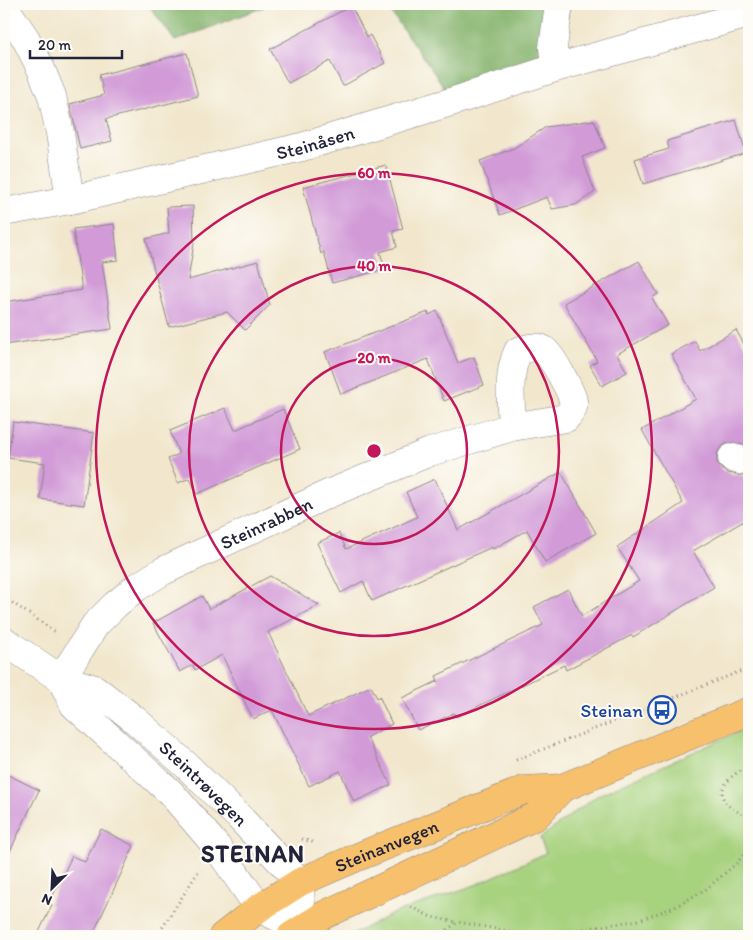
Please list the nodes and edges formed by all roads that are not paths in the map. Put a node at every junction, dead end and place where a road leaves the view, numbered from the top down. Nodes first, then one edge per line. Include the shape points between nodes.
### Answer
1 (559, 4) edge
2 (4, 10) edge
3 (749, 14) edge
4 (555, 68) junction
5 (70, 200) junction
6 (4, 212) edge
7 (512, 427) dead end
8 (4, 641) edge
9 (61, 679) junction
10 (749, 711) edge
11 (562, 788) junction
12 (300, 882) junction
13 (259, 908) junction
14 (296, 933) edge
15 (223, 936) edge

1 - 4 street
2 - 5 street via 26,39 52,96
3 - 4 street, Steinåsen
4 - 5 street, Steinåsen via 302,147
5 - 6 street, Steinåsen
7 - 9 street, Steinrabben via 430,452 328,494 163,571 137,587 95,625
8 - 9 street, Steintrøvegen
9 - 12 street, Steintrøvegen via 95,689 134,719 186,764
9 - 13 street, Steintrøvegen via 74,705 171,793 217,846
10 - 11 main road, Steinanvegen
11 - 12 main road, Steinanvegen via 524,790
11 - 14 main road, Steinanvegen via 536,816 324,915
12 - 13 main road, Steinanvegen
12 - 14 street
13 - 14 street, Steintrøvegen
13 - 15 main road, Steinanvegen

